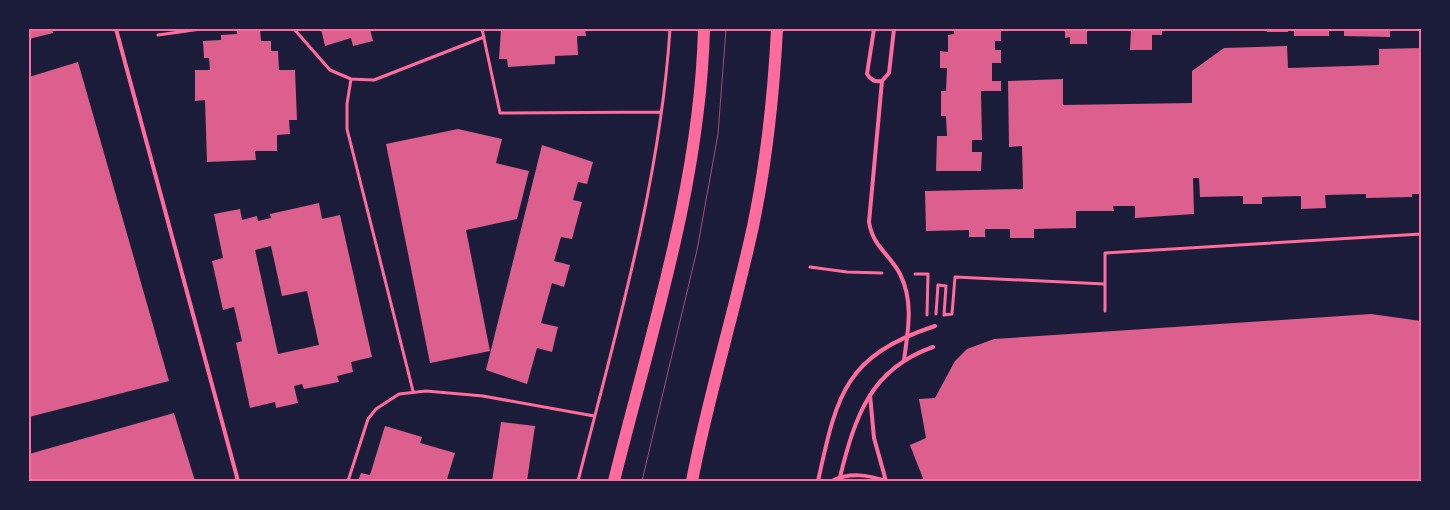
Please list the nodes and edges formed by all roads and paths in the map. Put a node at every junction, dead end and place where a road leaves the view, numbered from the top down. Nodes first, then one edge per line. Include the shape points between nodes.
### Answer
1 (116, 29) edge
2 (201, 29) edge
3 (294, 29) edge
4 (482, 29) edge
5 (670, 29) edge
6 (704, 29) edge
7 (776, 29) edge
8 (874, 29) edge
9 (894, 29) edge
10 (158, 35) dead end
11 (484, 37) junction
12 (351, 79) junction
13 (882, 81) junction
14 (661, 112) junction
15 (1421, 234) edge
16 (810, 267) dead end
17 (900, 273) junction
18 (1105, 284) junction
19 (1105, 311) dead end
20 (935, 326) dead end
21 (908, 335) junction
22 (934, 347) dead end
23 (904, 360) junction
24 (413, 391) junction
25 (870, 394) junction
26 (594, 416) junction
27 (840, 477) junction
28 (238, 481) edge
29 (348, 481) edge
30 (578, 481) edge
31 (614, 481) edge
32 (692, 481) edge
33 (818, 481) edge
34 (832, 481) edge
35 (886, 481) edge

1 - 28 lane
2 - 10 path
3 - 12 path via 330,70
4 - 11 path
5 - 14 path
6 - 31 main road via 698,119 687,189
7 - 32 main road via 769,121 759,190 746,259
8 - 13 lane via 867,74 870,79
9 - 13 lane via 889,73
11 - 12 path via 396,74 374,80
11 - 14 path via 500,113
12 - 24 path via 347,128
13 - 17 lane via 870,222 876,243
14 - 26 path via 644,222
15 - 18 path via 1105,253
16 - 17 path via 847,272
17 - 18 path via 928,274 926,314 936,315 938,285 946,286 944,315 952,314 955,277
17 - 21 lane via 909,304
18 - 19 path
20 - 21 lane
21 - 23 lane
21 - 33 lane via 881,350 858,370 849,383 834,410
22 - 23 lane
23 - 25 lane
24 - 26 path via 492,398
24 - 29 path via 387,400 368,419
25 - 27 lane via 857,420
25 - 35 lane via 874,438
26 - 30 path
27 - 34 lane
27 - 35 lane via 856,475

